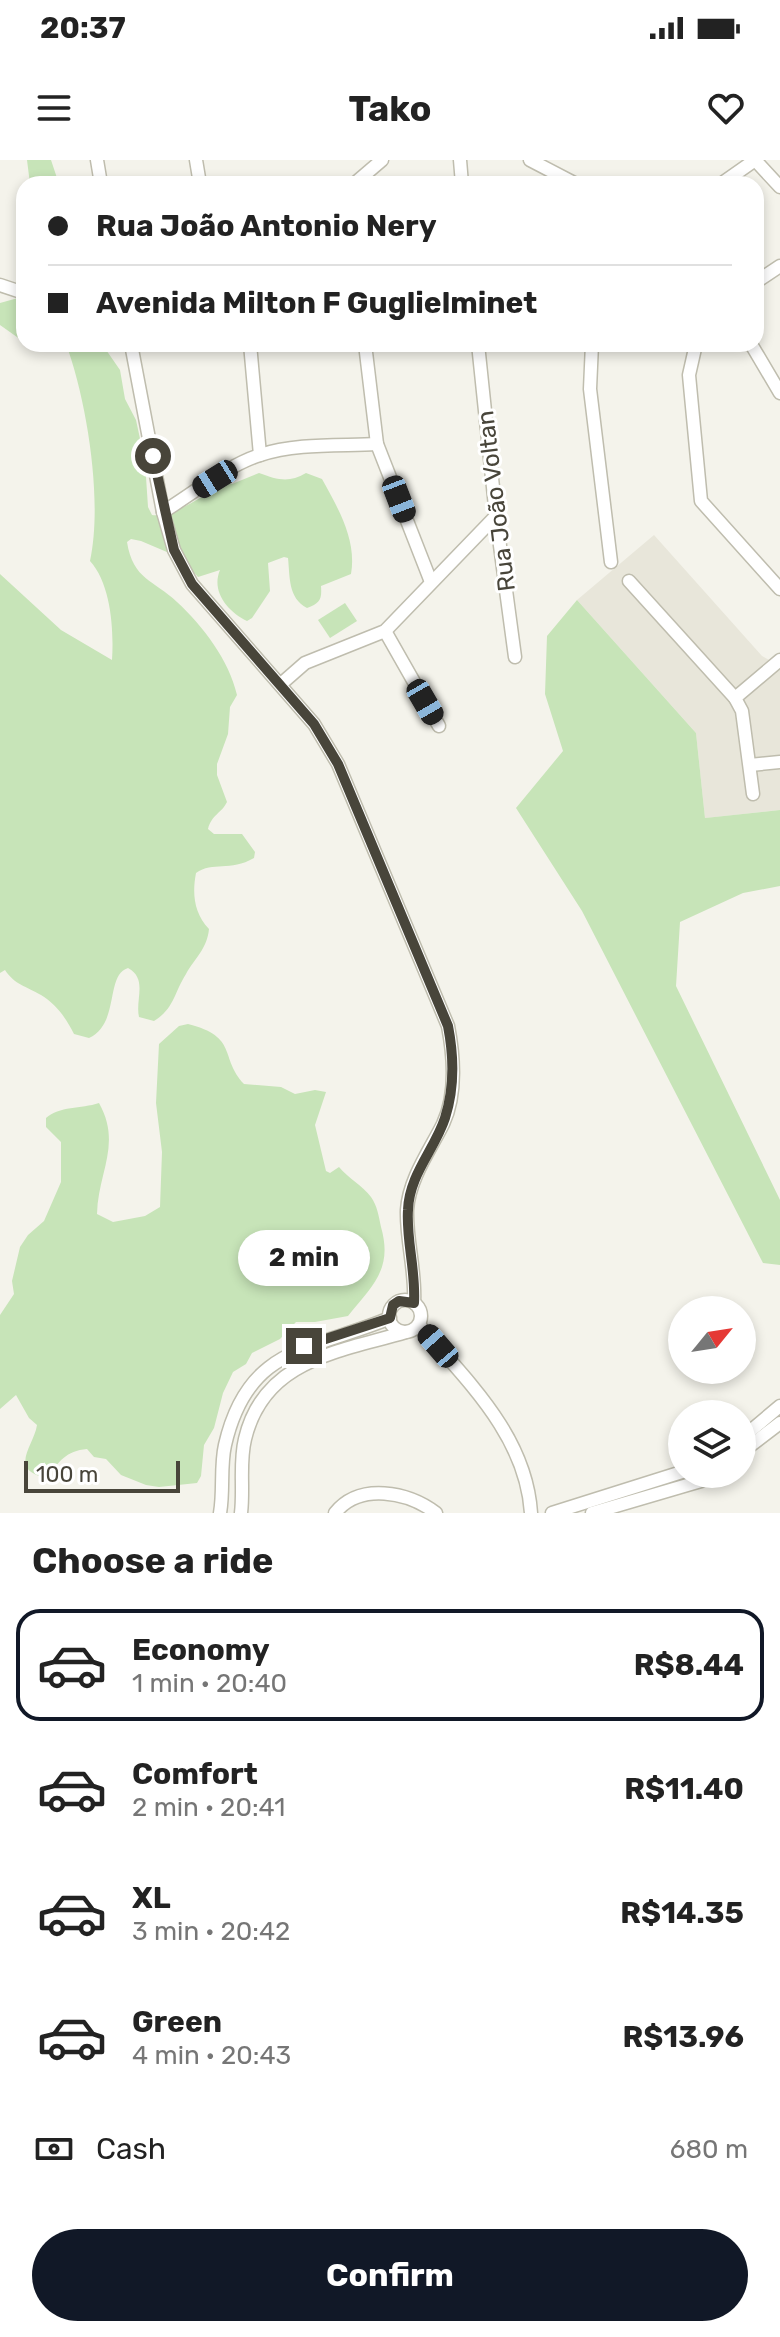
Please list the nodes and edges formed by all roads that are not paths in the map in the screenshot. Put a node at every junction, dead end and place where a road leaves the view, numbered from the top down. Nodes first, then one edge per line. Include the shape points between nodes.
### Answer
1 (382, 160) edge
2 (530, 160) edge
3 (755, 160) edge
4 (363, 176) edge
5 (561, 176) edge
6 (732, 176) edge
7 (780, 187) edge
8 (133, 352) edge
9 (251, 352) edge
10 (366, 352) edge
11 (479, 352) edge
12 (592, 352) edge
13 (694, 352) edge
14 (756, 352) edge
15 (780, 393) edge
16 (377, 444) junction
17 (260, 455) junction
18 (163, 512) junction
19 (496, 516) junction
20 (611, 562) dead end
21 (629, 581) dead end
22 (431, 582) junction
23 (780, 589) edge
24 (385, 631) junction
25 (515, 657) dead end
26 (780, 660) edge
27 (281, 684) junction
28 (735, 698) junction
29 (439, 726) dead end
30 (780, 762) edge
31 (750, 765) junction
32 (753, 794) dead end
33 (414, 1303) junction
34 (390, 1318) junction
35 (419, 1325) junction
36 (406, 1332) junction
37 (780, 1406) edge
38 (780, 1423) edge
39 (756, 1426) edge
40 (756, 1441) edge
41 (668, 1476) edge
42 (668, 1487) edge
43 (220, 1513) edge
44 (241, 1513) edge
45 (335, 1513) edge
46 (436, 1513) edge
47 (531, 1513) edge
48 (552, 1513) edge
49 (592, 1513) edge

1 - 4 street
2 - 5 street
3 - 6 street
3 - 7 street
8 - 18 street
9 - 17 street
10 - 16 street
11 - 19 street, Rua João Voltan
12 - 20 street via 590,389
13 - 23 street via 689,375 701,501
14 - 15 street
16 - 17 street
16 - 22 street
17 - 18 street
18 - 27 street via 192,584
19 - 22 street
19 - 25 street, Rua João Voltan
21 - 28 street
22 - 24 street
24 - 27 street via 305,663
24 - 29 street
26 - 28 street
27 - 33 street via 338,764 448,1026 454,1058 452,1091 407,1208
28 - 31 street
30 - 31 street
31 - 32 street
33 - 34 street via 399,1301
33 - 35 street via 421,1313
34 - 36 street via 395,1328
34 - 43 street via 304,1346 264,1370 246,1392 224,1448
35 - 36 street
35 - 47 street via 510,1438
36 - 44 street via 320,1357 294,1368 272,1386 246,1437
37 - 39 street
38 - 40 street
41 - 48 street
42 - 49 street
45 - 46 street via 356,1496 381,1492 411,1499

